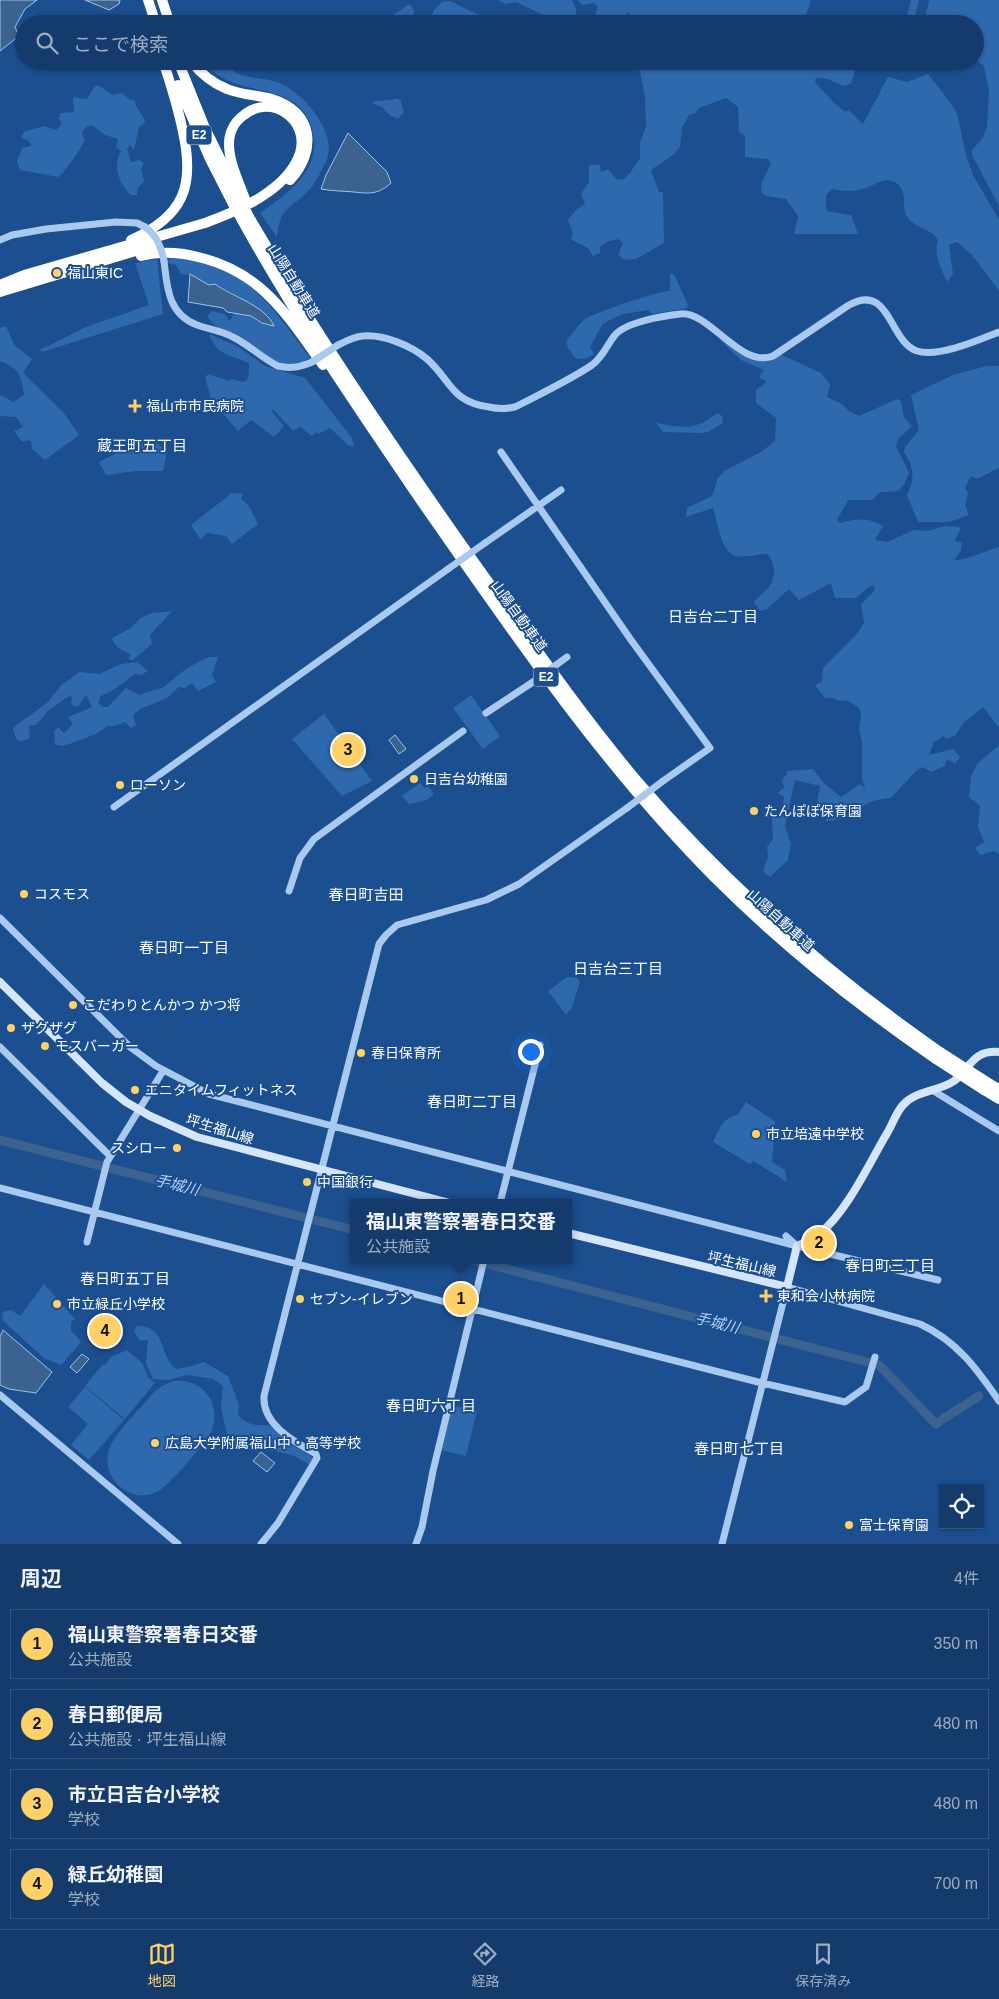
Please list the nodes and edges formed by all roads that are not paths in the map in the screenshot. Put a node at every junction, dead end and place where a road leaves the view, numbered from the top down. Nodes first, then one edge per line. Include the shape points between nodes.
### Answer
1 (148, 0) edge
2 (157, 0) edge
3 (162, 0) edge
4 (153, 15) edge
5 (162, 15) edge
6 (167, 15) edge
7 (166, 70) edge
8 (173, 70) edge
9 (182, 70) edge
10 (198, 70) edge
11 (240, 202) junction
12 (248, 217) junction
13 (0, 240) edge
14 (83, 263) junction
15 (26, 280) junction
16 (0, 283) edge
17 (0, 292) edge
18 (0, 297) edge
19 (999, 332) edge
20 (501, 452) dead end
21 (398, 466) junction
22 (561, 490) dead end
23 (537, 506) junction
24 (567, 657) dead end
25 (486, 713) dead end
26 (463, 731) dead end
27 (114, 807) dead end
28 (289, 891) dead end
29 (0, 918) edge
30 (0, 982) edge
31 (540, 1045) dead end
32 (0, 1047) edge
33 (999, 1052) edge
34 (938, 1055) junction
35 (163, 1071) junction
36 (991, 1087) edge
37 (932, 1090) junction
38 (999, 1099) edge
39 (139, 1110) junction
40 (332, 1126) junction
41 (999, 1131) edge
42 (107, 1163) junction
43 (321, 1170) junction
44 (508, 1170) junction
45 (0, 1188) edge
46 (434, 1199) edge
47 (501, 1199) edge
48 (95, 1212) junction
49 (572, 1234) edge
50 (786, 1236) dead end
51 (87, 1242) dead end
52 (797, 1246) junction
53 (298, 1263) junction
54 (483, 1264) edge
55 (938, 1280) dead end
56 (787, 1287) junction
57 (472, 1308) junction
58 (874, 1360) dead end
59 (762, 1383) junction
60 (0, 1395) edge
61 (999, 1401) edge
62 (178, 1544) edge
63 (261, 1544) edge
64 (416, 1544) edge
65 (722, 1544) edge

1 - 4 highway
2 - 5 highway
3 - 6 highway
7 - 14 highway via 187,153 188,173 180,202 156,228
8 - 11 highway, E2 via 198,132
9 - 11 highway, E2
10 - 14 highway via 214,83 230,90 273,99 299,116 307,131 307,150 298,170 281,189 257,207 233,219 206,230
11 - 12 highway
11 - 14 highway via 229,143 232,128 253,108 276,108 290,116 301,137 301,145 296,161 270,190 231,214
12 - 21 highway, 山陽自動車道 / E2 via 300,317
12 - 34 highway, 山陽自動車道 / E2 via 340,363 456,536 563,685 637,780 708,858 779,926
13 - 19 street, bridge via 46,229 138,223 160,244 170,301 178,312 195,324 232,336 278,366 297,368 348,340 376,336 414,350 428,360 465,400 478,406 504,409 516,407 592,365 624,328 681,314 694,316 746,352 761,358 773,356 858,300 867,299 876,302 910,348 916,351 949,349
14 - 15 highway
14 - 21 highway via 113,263 164,252 209,259 238,270 266,291 286,314
15 - 16 highway
15 - 17 highway
15 - 18 highway
20 - 23 street
21 - 34 highway, 山陽自動車道 / E2 via 550,683 670,830 715,878 804,960 860,1005
22 - 23 street
23 - 27 street, bridge
23 - 40 street, bridge via 710,748 519,884 486,900 397,925 386,935 375,954
24 - 25 street, bridge
26 - 28 street via 314,839 297,865
29 - 35 street via 130,1047
30 - 39 main road, 坪生福山線 via 102,1083
31 - 44 street
32 - 42 street
33 - 37 main road via 978,1056 953,1082
34 - 36 highway, 山陽自動車道 / E2, bridge
35 - 39 street
35 - 40 street via 209,1094
36 - 38 highway, 山陽自動車道 / E2
37 - 41 street
37 - 52 main road via 901,1107 834,1220 819,1234
39 - 42 street
39 - 43 main road, 坪生福山線 via 197,1137
40 - 43 street
40 - 44 street
42 - 48 street
43 - 46 main road, 坪生福山線
43 - 53 street
44 - 47 street
44 - 52 street
45 - 48 street
48 - 51 street
48 - 53 street
49 - 56 main road, 坪生福山線
50 - 52 street
52 - 55 street
52 - 56 main road, 坪生福山線
53 - 57 street
53 - 63 street via 263,1401 275,1426 316,1454 317,1458 278,1523
54 - 57 street
56 - 59 street
56 - 61 street via 920,1324 937,1332 966,1356
57 - 59 street
57 - 64 street
58 - 59 street via 866,1387 845,1402
59 - 65 street
60 - 62 street

